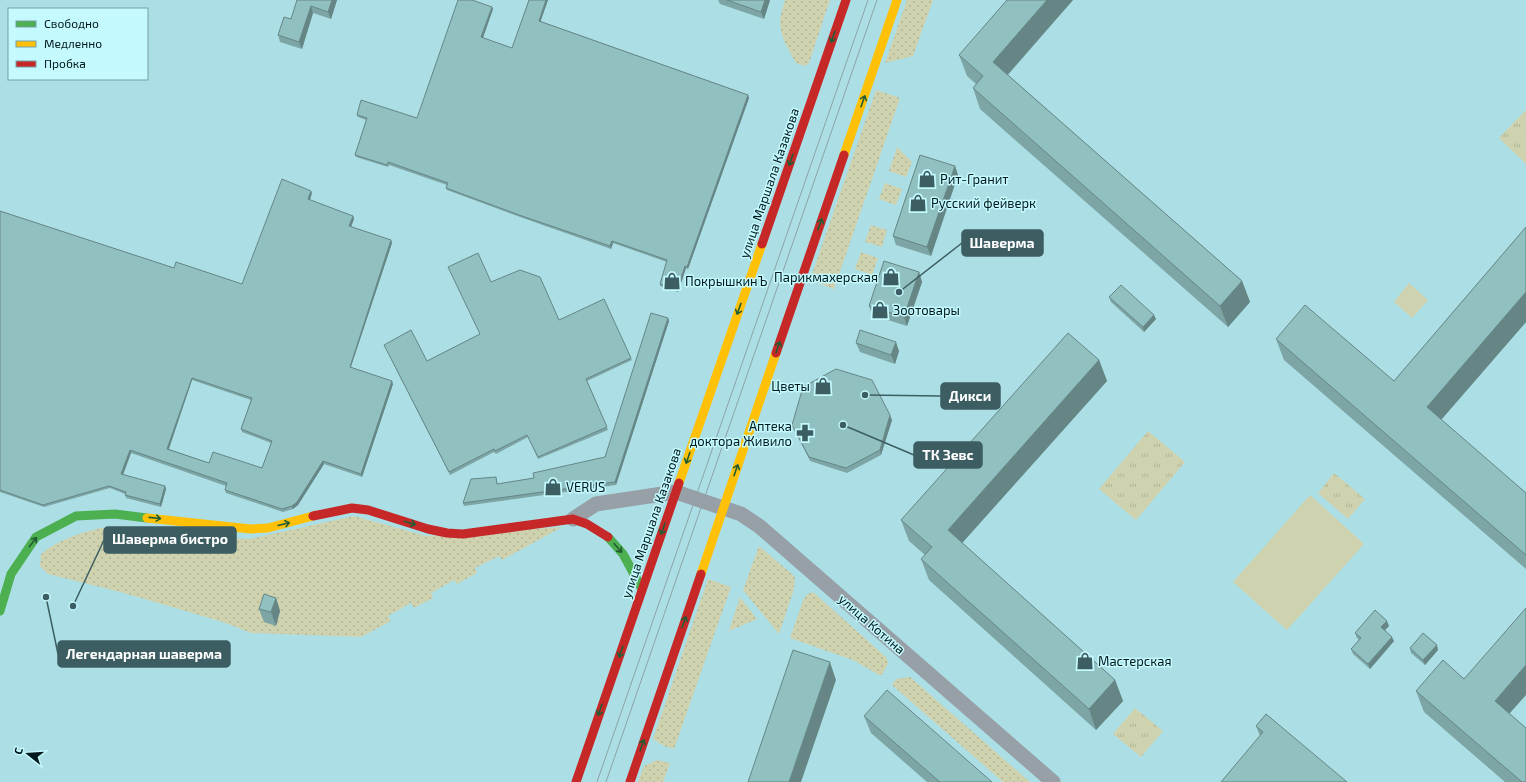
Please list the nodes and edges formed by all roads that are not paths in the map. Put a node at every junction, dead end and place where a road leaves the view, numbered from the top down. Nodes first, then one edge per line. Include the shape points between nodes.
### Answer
1 (846, 0) edge
2 (897, 0) edge
3 (676, 492) junction
4 (724, 507) junction
5 (573, 519) junction
6 (642, 589) junction
7 (0, 611) edge
8 (576, 782) edge
9 (630, 782) edge
10 (1053, 782) edge

1 -> 3 main road, улица Маршала Казакова
4 -> 2 main road
3 - 4 street, улица Котина
3 - 5 street via 596,504
3 -> 6 main road, улица Маршала Казакова
9 -> 4 main road
4 - 10 street, улица Котина via 759,526
5 -> 6 main road via 593,527 619,547 631,564
7 -> 5 main road via 11,574 36,537 76,516 115,514 250,529 268,528 352,508 368,510 434,530 464,534
6 -> 8 main road, улица Маршала Казакова

